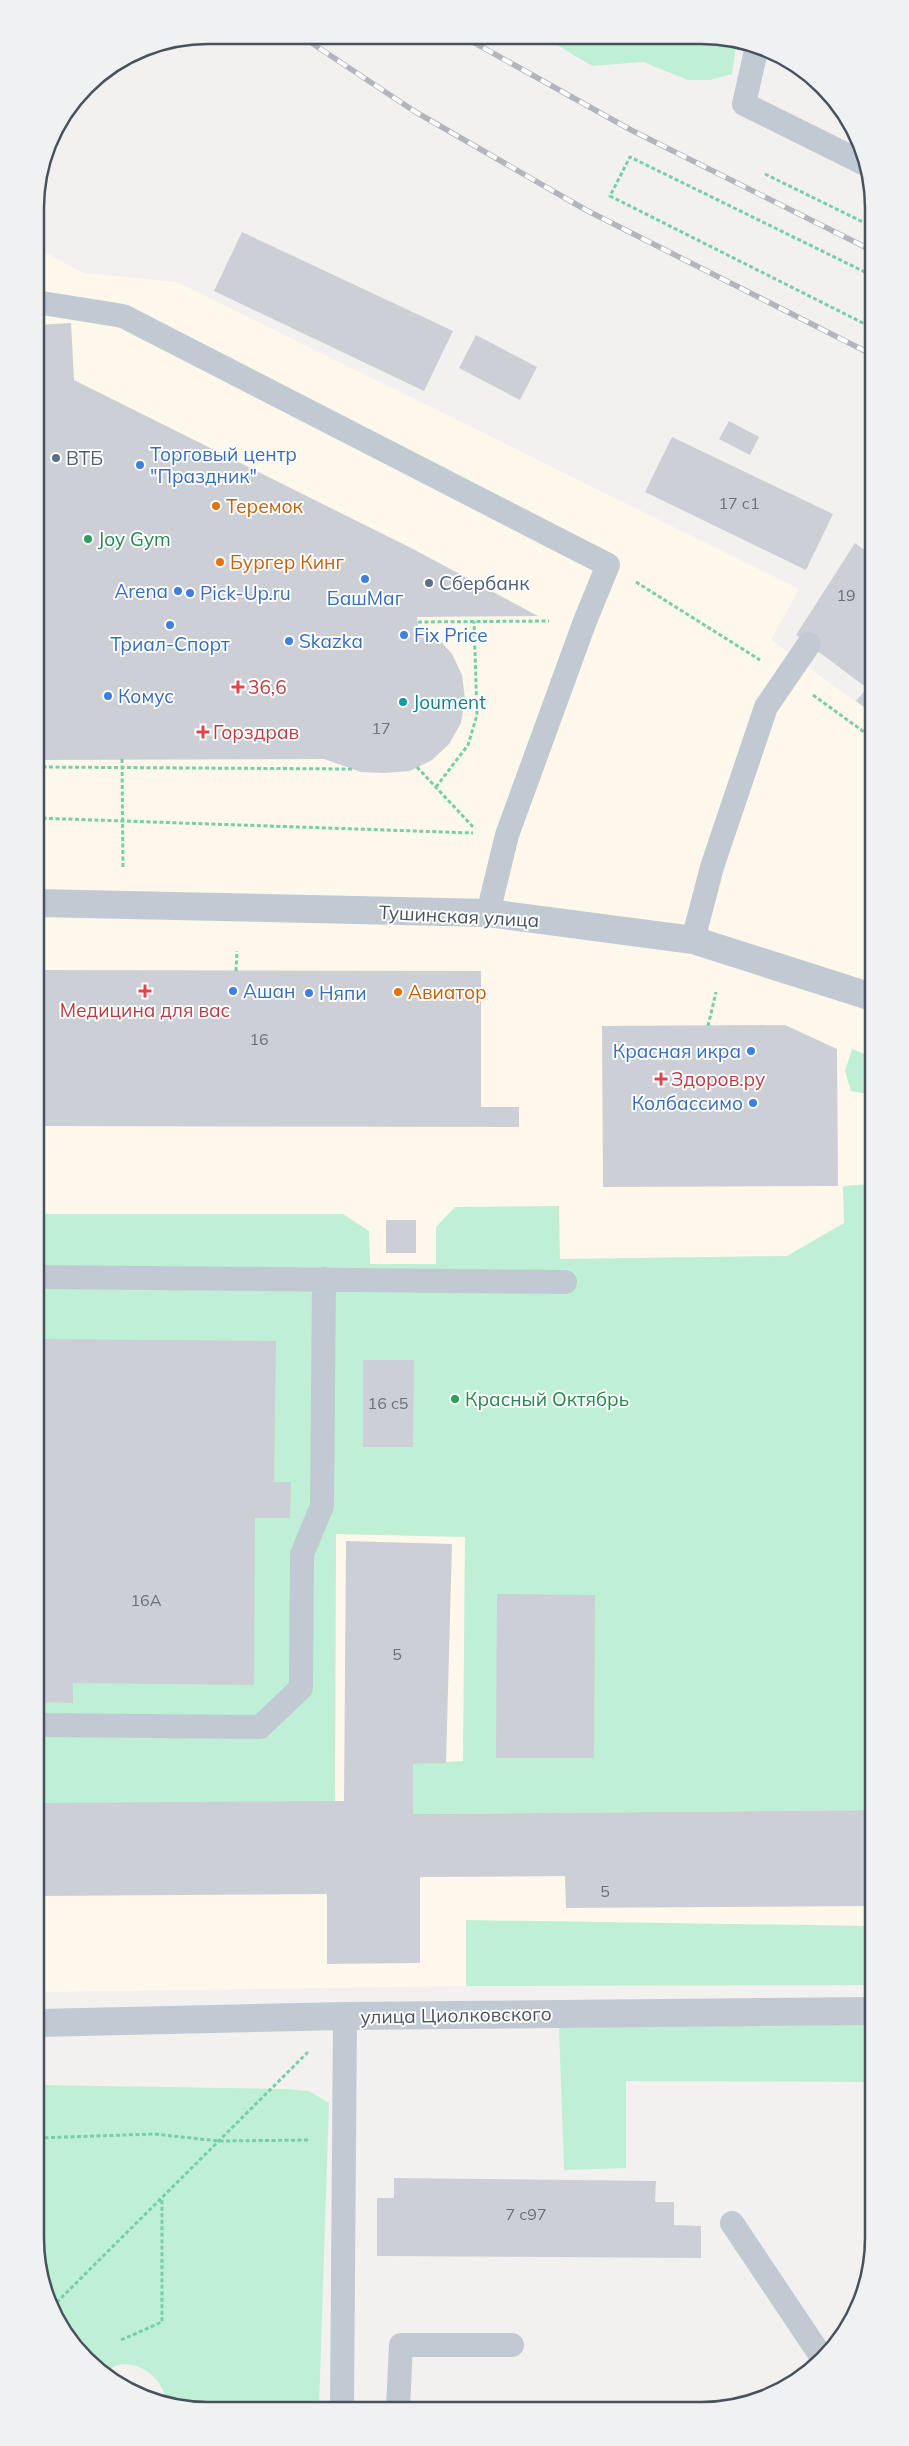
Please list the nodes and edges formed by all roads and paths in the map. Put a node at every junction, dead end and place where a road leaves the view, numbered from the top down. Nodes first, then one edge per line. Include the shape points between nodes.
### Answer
1 (756, 53) edge
2 (858, 160) edge
3 (765, 174) dead end
4 (865, 223) edge
5 (865, 272) edge
6 (44, 303) edge
7 (865, 323) edge
8 (608, 565) junction
9 (585, 621) junction
10 (418, 622) dead end
11 (474, 622) junction
12 (809, 644) dead end
13 (787, 677) junction
14 (865, 733) edge
15 (122, 759) dead end
16 (417, 767) dead end
17 (44, 768) edge
18 (122, 768) junction
19 (352, 769) dead end
20 (436, 787) junction
21 (44, 818) edge
22 (122, 822) junction
23 (123, 868) dead end
24 (44, 903) edge
25 (488, 914) junction
26 (693, 940) junction
27 (236, 951) dead end
28 (236, 971) dead end
29 (716, 992) dead end
30 (865, 995) edge
31 (708, 1026) dead end
32 (44, 1277) edge
33 (324, 1279) junction
34 (565, 1282) dead end
35 (44, 1726) edge
36 (865, 2011) edge
37 (345, 2016) junction
38 (44, 2023) edge
39 (312, 2048) dead end
40 (44, 2138) edge
41 (344, 2139) junction
42 (219, 2141) junction
43 (162, 2198) junction
44 (732, 2222) dead end
45 (57, 2302) edge
46 (121, 2340) dead end
47 (512, 2345) dead end
48 (818, 2352) edge
49 (342, 2402) edge
50 (398, 2402) edge

1 - 2 lane via 744,104
3 - 4 path
5 - 7 path via 630,157 610,196
6 - 8 lane via 123,316
8 - 9 lane
8 - 13 path
9 - 11 path
9 - 25 lane via 507,835
10 - 11 path
11 - 20 path via 477,715 468,745
12 - 13 lane
13 - 14 path
13 - 26 lane via 766,708 712,867
15 - 18 path
16 - 20 path
17 - 18 path
18 - 19 path
18 - 22 path
20 - 22 path via 479,833
21 - 22 path
22 - 23 path
24 - 25 street, Тушинская улица
25 - 26 street, Тушинская улица
26 - 30 street, Тушинская улица
27 - 28 path
29 - 31 path
32 - 33 lane
33 - 34 lane
33 - 35 lane via 322,1506 302,1554 301,1688 260,1727
36 - 37 street, улица Циолковского
37 - 38 street, улица Циолковского
37 - 41 lane
39 - 42 path
40 - 42 path via 154,2134
41 - 42 path
41 - 49 lane
42 - 43 path
43 - 45 path
43 - 46 path via 162,2322
44 - 48 lane
47 - 50 lane via 401,2345

